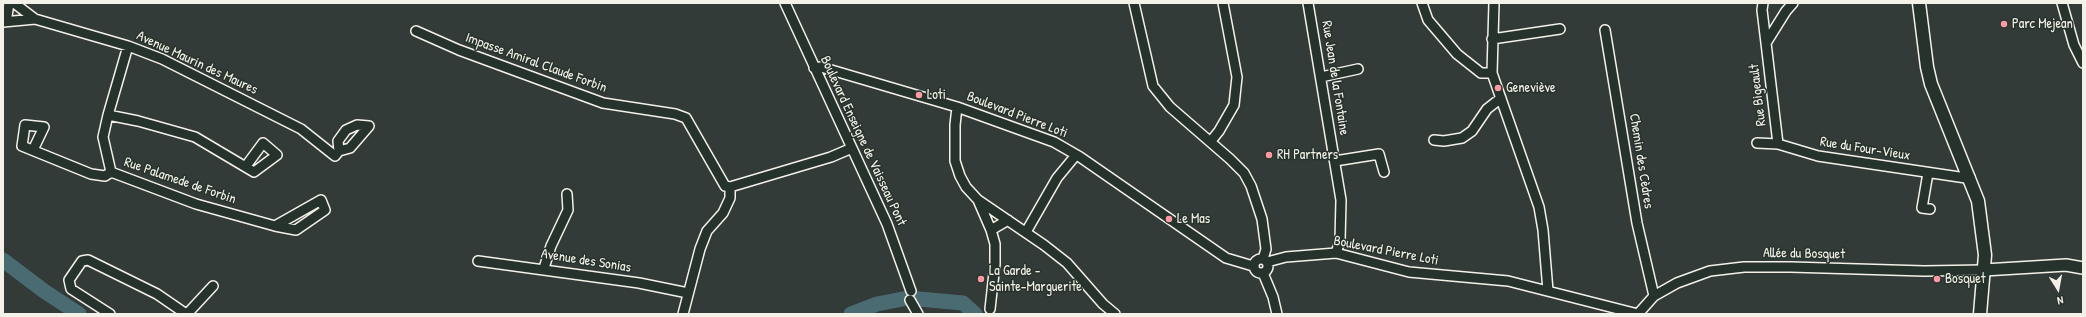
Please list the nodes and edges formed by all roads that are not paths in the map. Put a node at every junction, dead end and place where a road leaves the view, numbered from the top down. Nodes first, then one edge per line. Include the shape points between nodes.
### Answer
1 (9, 3) edge
2 (14, 3) edge
3 (785, 3) edge
4 (1134, 3) edge
5 (1223, 3) edge
6 (1308, 3) edge
7 (1422, 3) edge
8 (1494, 3) edge
9 (1763, 3) edge
10 (1793, 3) edge
11 (1919, 3) edge
12 (2062, 3) edge
13 (35, 19) junction
14 (3, 21) edge
15 (1560, 29) dead end
16 (1605, 30) dead end
17 (416, 31) dead end
18 (1492, 39) junction
19 (1766, 43) junction
20 (128, 46) junction
21 (2083, 63) edge
22 (814, 68) junction
23 (1358, 68) dead end
24 (1492, 73) junction
25 (1321, 77) junction
26 (1502, 98) junction
27 (957, 107) junction
28 (108, 115) junction
29 (1434, 140) dead end
30 (1211, 141) junction
31 (1757, 143) dead end
32 (1778, 144) junction
33 (852, 148) junction
34 (33, 150) dead end
35 (337, 154) dead end
36 (1076, 155) junction
37 (1335, 161) junction
38 (246, 166) dead end
39 (111, 172) junction
40 (1384, 172) dead end
41 (1928, 172) junction
42 (1970, 177) junction
43 (730, 187) junction
44 (567, 194) dead end
45 (978, 200) junction
46 (1930, 209) dead end
47 (1008, 220) junction
48 (275, 226) junction
49 (991, 230) junction
50 (1026, 232) junction
51 (1336, 253) junction
52 (478, 260) dead end
53 (1265, 261) junction
54 (1253, 266) junction
55 (544, 268) junction
56 (2083, 268) edge
57 (1984, 270) junction
58 (1264, 273) junction
59 (213, 286) dead end
60 (1548, 291) junction
61 (688, 293) junction
62 (1654, 296) junction
63 (990, 309) dead end
64 (110, 314) edge
65 (187, 314) edge
66 (683, 314) edge
67 (918, 314) edge
68 (1115, 314) edge
69 (1277, 314) edge
70 (1638, 314) edge
71 (1980, 314) edge

1 - 14 street, Avenue Maurin des Maures via 7,16
2 - 13 street, Avenue Maurin des Maures
3 - 22 street, Boulevard Enseigne de Vaisseau Pont
4 - 30 street via 1153,86 1170,107
5 - 30 street via 1237,77 1234,105
6 - 25 street, Rue Jean de la Fontaine
7 - 24 street via 1428,20 1457,54 1481,73
8 - 18 street
9 - 19 street, Rue Bigeault
10 - 19 street, Rue Bigeault
11 - 42 main road via 1931,84
12 - 21 street via 2074,45
13 - 14 street, Avenue Maurin des Maures
13 - 20 street, Avenue Maurin des Maures
15 - 18 street
16 - 62 street, Chemin des Cèdres via 1637,223
17 - 43 street, Impasse Amiral Claude Forbin via 459,50 603,103 686,118 725,186
18 - 24 street
19 - 32 street, Rue Bigeault
20 - 28 street
20 - 35 street, Avenue Maurin des Maures via 162,59 301,129
22 - 27 street, Boulevard Pierre Loti via 828,69
22 - 33 street, Boulevard Enseigne de Vaisseau Pont
23 - 25 street
24 - 26 street
25 - 37 street, Rue Jean de la Fontaine
26 - 29 street via 1487,109 1472,131 1462,138
26 - 60 street via 1539,207
27 - 36 street, Boulevard Pierre Loti via 1054,142
27 - 45 street via 955,161 966,187
28 - 38 street via 195,137
28 - 39 street via 103,137
30 - 53 street via 1244,174 1251,186 1262,219
31 - 32 street, Rue du Four-Vieux
32 - 41 street, Rue du Four-Vieux via 1818,156
33 - 43 street via 831,157
33 - 67 street, Boulevard Enseigne de Vaisseau Pont via 887,224
34 - 39 street, Rue Palamede de Forbin via 91,174 105,176
36 - 50 street via 1057,178
36 - 54 street, Boulevard Pierre Loti via 1226,258
37 - 40 street via 1379,154
37 - 51 street, Rue Jean de la Fontaine via 1341,200 1340,241
39 - 48 street, Rue Palamede de Forbin via 196,204
41 - 42 street, Rue du Four-Vieux
41 - 46 street via 1922,208
42 - 57 main road via 1980,209
43 - 61 street via 730,198 723,213 707,231
44 - 55 street via 568,210
45 - 47 street
45 - 49 street
47 - 49 street
47 - 50 street
48 - 48 street, Rue Palamede de Forbin via 321,200 325,210 296,230
49 - 63 street via 995,244 995,264
50 - 68 street via 1067,263
51 - 53 street, Boulevard Pierre Loti
51 - 60 street, Boulevard Pierre Loti via 1410,272 1508,281
52 - 55 street, Avenue des Sonias
53 - 54 street via 1256,260
53 - 58 street via 1268,268
54 - 58 street via 1257,272
55 - 61 street, Avenue des Sonias
56 - 57 street via 2066,265
57 - 62 street, Allée du Bosquet via 1744,267 1710,270 1677,283
57 - 71 main road
58 - 69 street
59 - 65 street
60 - 70 street, Boulevard Pierre Loti
61 - 66 street
62 - 70 street, Allée du Bosquet
64 - 65 street via 71,289 69,280 82,261 88,260 157,294

